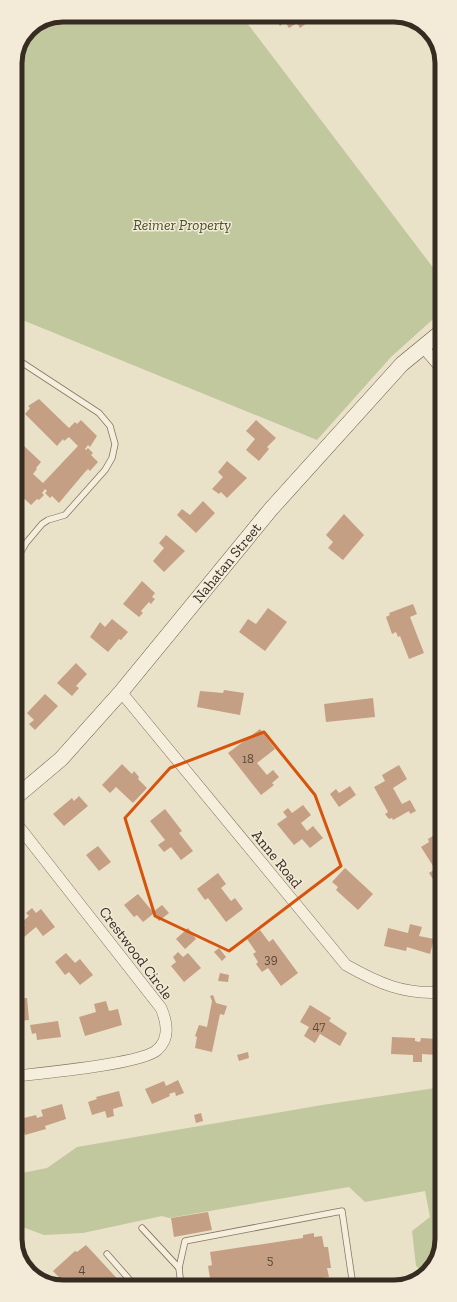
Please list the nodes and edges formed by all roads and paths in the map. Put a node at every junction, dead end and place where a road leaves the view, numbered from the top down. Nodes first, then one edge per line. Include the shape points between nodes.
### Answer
1 (435, 336) edge
2 (422, 346) junction
3 (435, 361) edge
4 (22, 362) edge
5 (22, 550) edge
6 (121, 692) junction
7 (22, 792) edge
8 (22, 831) edge
9 (435, 992) edge
10 (22, 1075) edge
11 (142, 1228) dead end
12 (107, 1254) dead end
13 (179, 1268) junction
14 (131, 1280) edge
15 (180, 1280) edge
16 (352, 1280) edge

1 - 2 main road, Nahatan Street
2 - 3 street
2 - 6 main road, Nahatan Street via 402,364 271,509
4 - 5 lane via 99,413 110,426 115,444 112,458 105,470 65,515 42,524
6 - 7 main road, Nahatan Street via 61,759
6 - 9 street, Anne Road via 346,966 400,990
8 - 10 street, Crestwood Circle via 161,1008 166,1021 166,1033 156,1052 132,1060
11 - 13 lane
12 - 14 lane
13 - 15 lane
13 - 16 lane via 185,1241 342,1212

